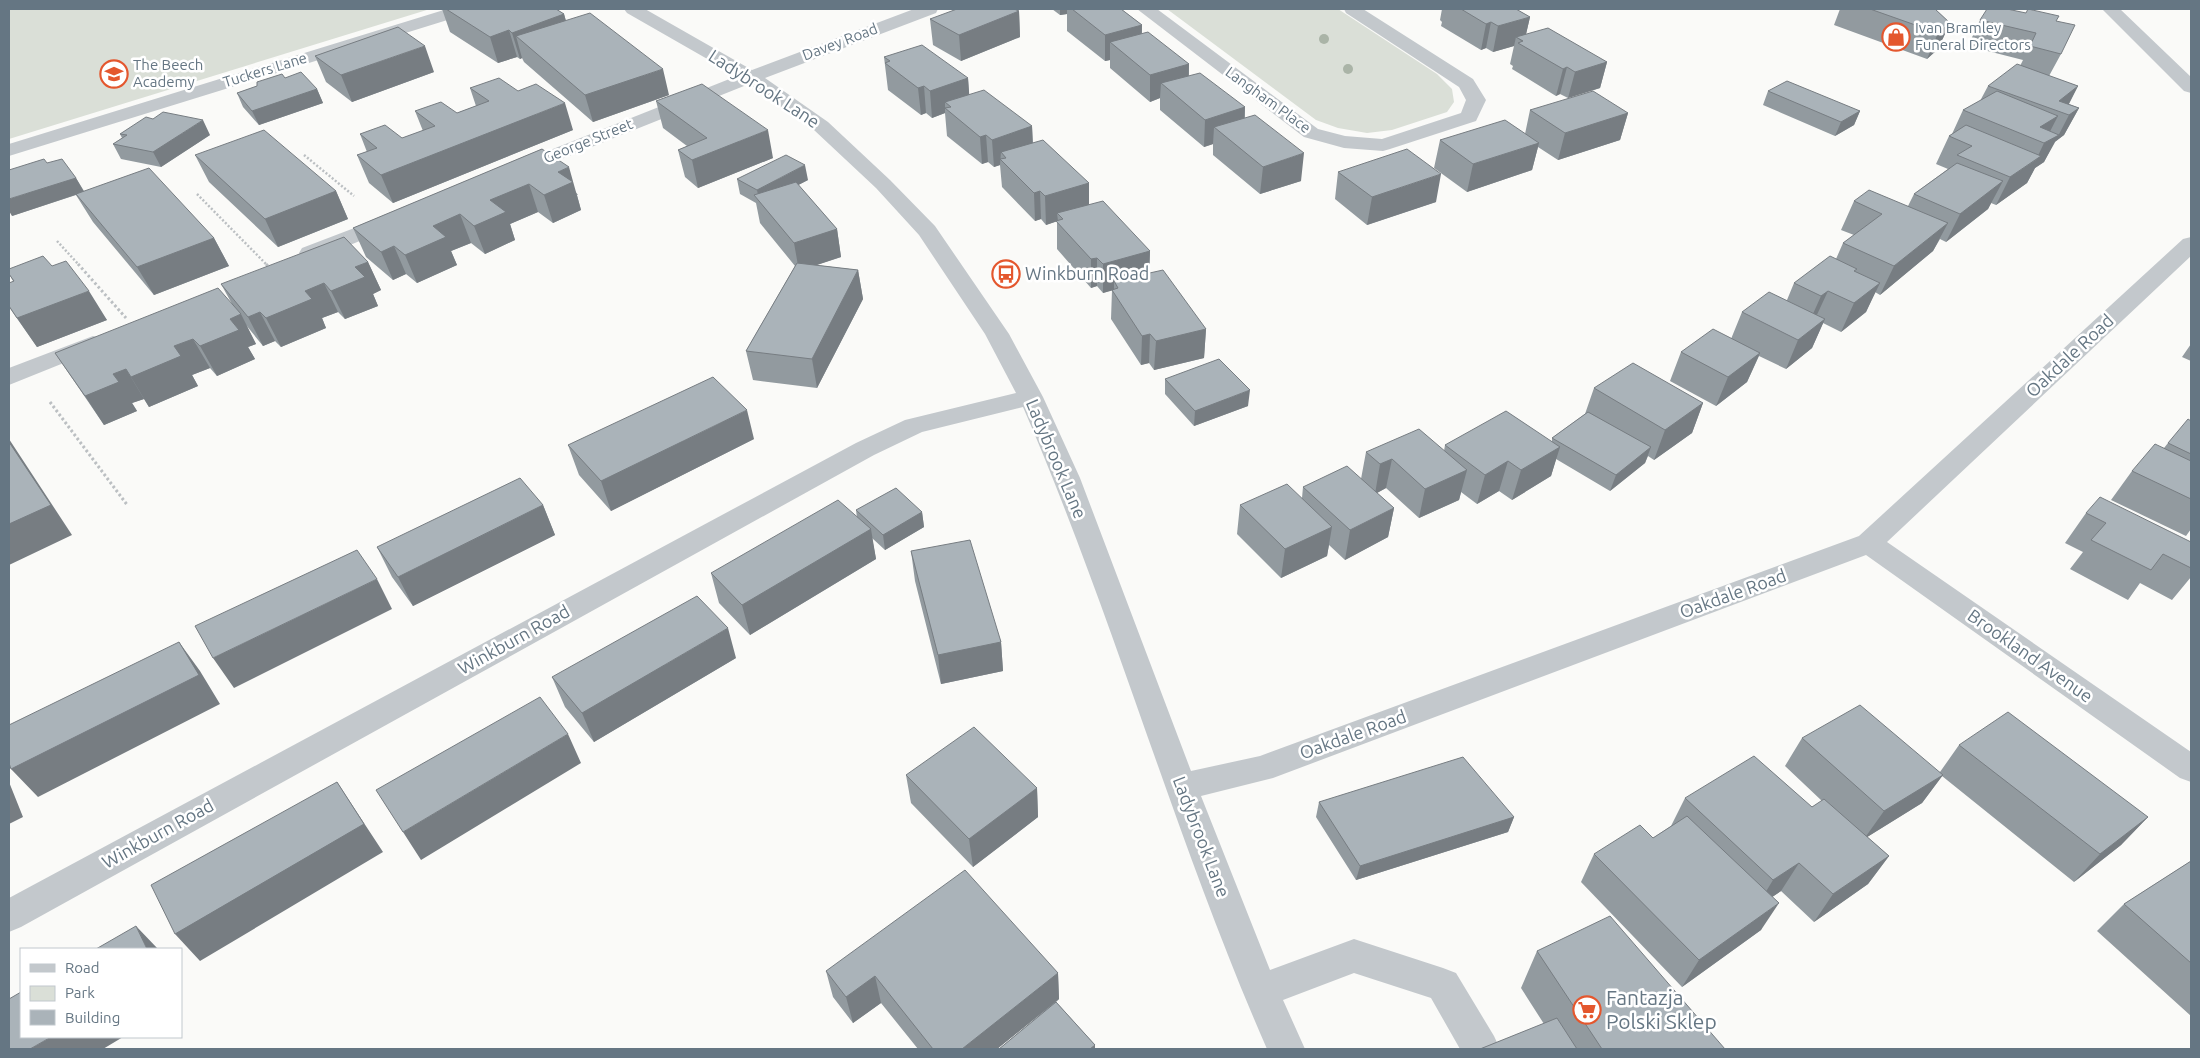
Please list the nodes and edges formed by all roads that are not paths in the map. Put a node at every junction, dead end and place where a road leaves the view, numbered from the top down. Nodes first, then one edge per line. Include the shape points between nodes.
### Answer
1 (464, 9) edge
2 (633, 9) edge
3 (930, 9) edge
4 (1146, 9) edge
5 (1352, 9) edge
6 (2110, 9) edge
7 (751, 77) junction
8 (2191, 87) edge
9 (9, 150) edge
10 (495, 178) edge
11 (412, 211) edge
12 (2191, 244) edge
13 (271, 269) edge
14 (134, 326) edge
15 (17, 374) edge
16 (1031, 397) junction
17 (1869, 543) junction
18 (2191, 769) edge
19 (1181, 787) junction
20 (9, 916) edge
21 (1260, 991) junction
22 (1286, 1049) edge
23 (1481, 1049) edge

1 - 9 street, Tuckers Lane
2 - 7 street, Ladybrook Lane
3 - 7 street, Davey Road
4 - 5 street, Langham Place via 1311,133 1344,142 1383,145 1469,117 1476,100 1466,83
6 - 8 street
7 - 10 street, George Street
7 - 16 street, Ladybrook Lane via 821,126 927,231 997,334
11 - 13 street
12 - 17 street, Oakdale Road
14 - 15 street
16 - 19 street, Ladybrook Lane via 1067,478
16 - 20 street, Winkburn Road via 914,426 865,449
17 - 18 street, Brookland Avenue
17 - 19 street, Oakdale Road via 1262,770
19 - 21 street, Ladybrook Lane
21 - 22 street, Ladybrook Lane
21 - 23 street via 1354,956 1443,985

